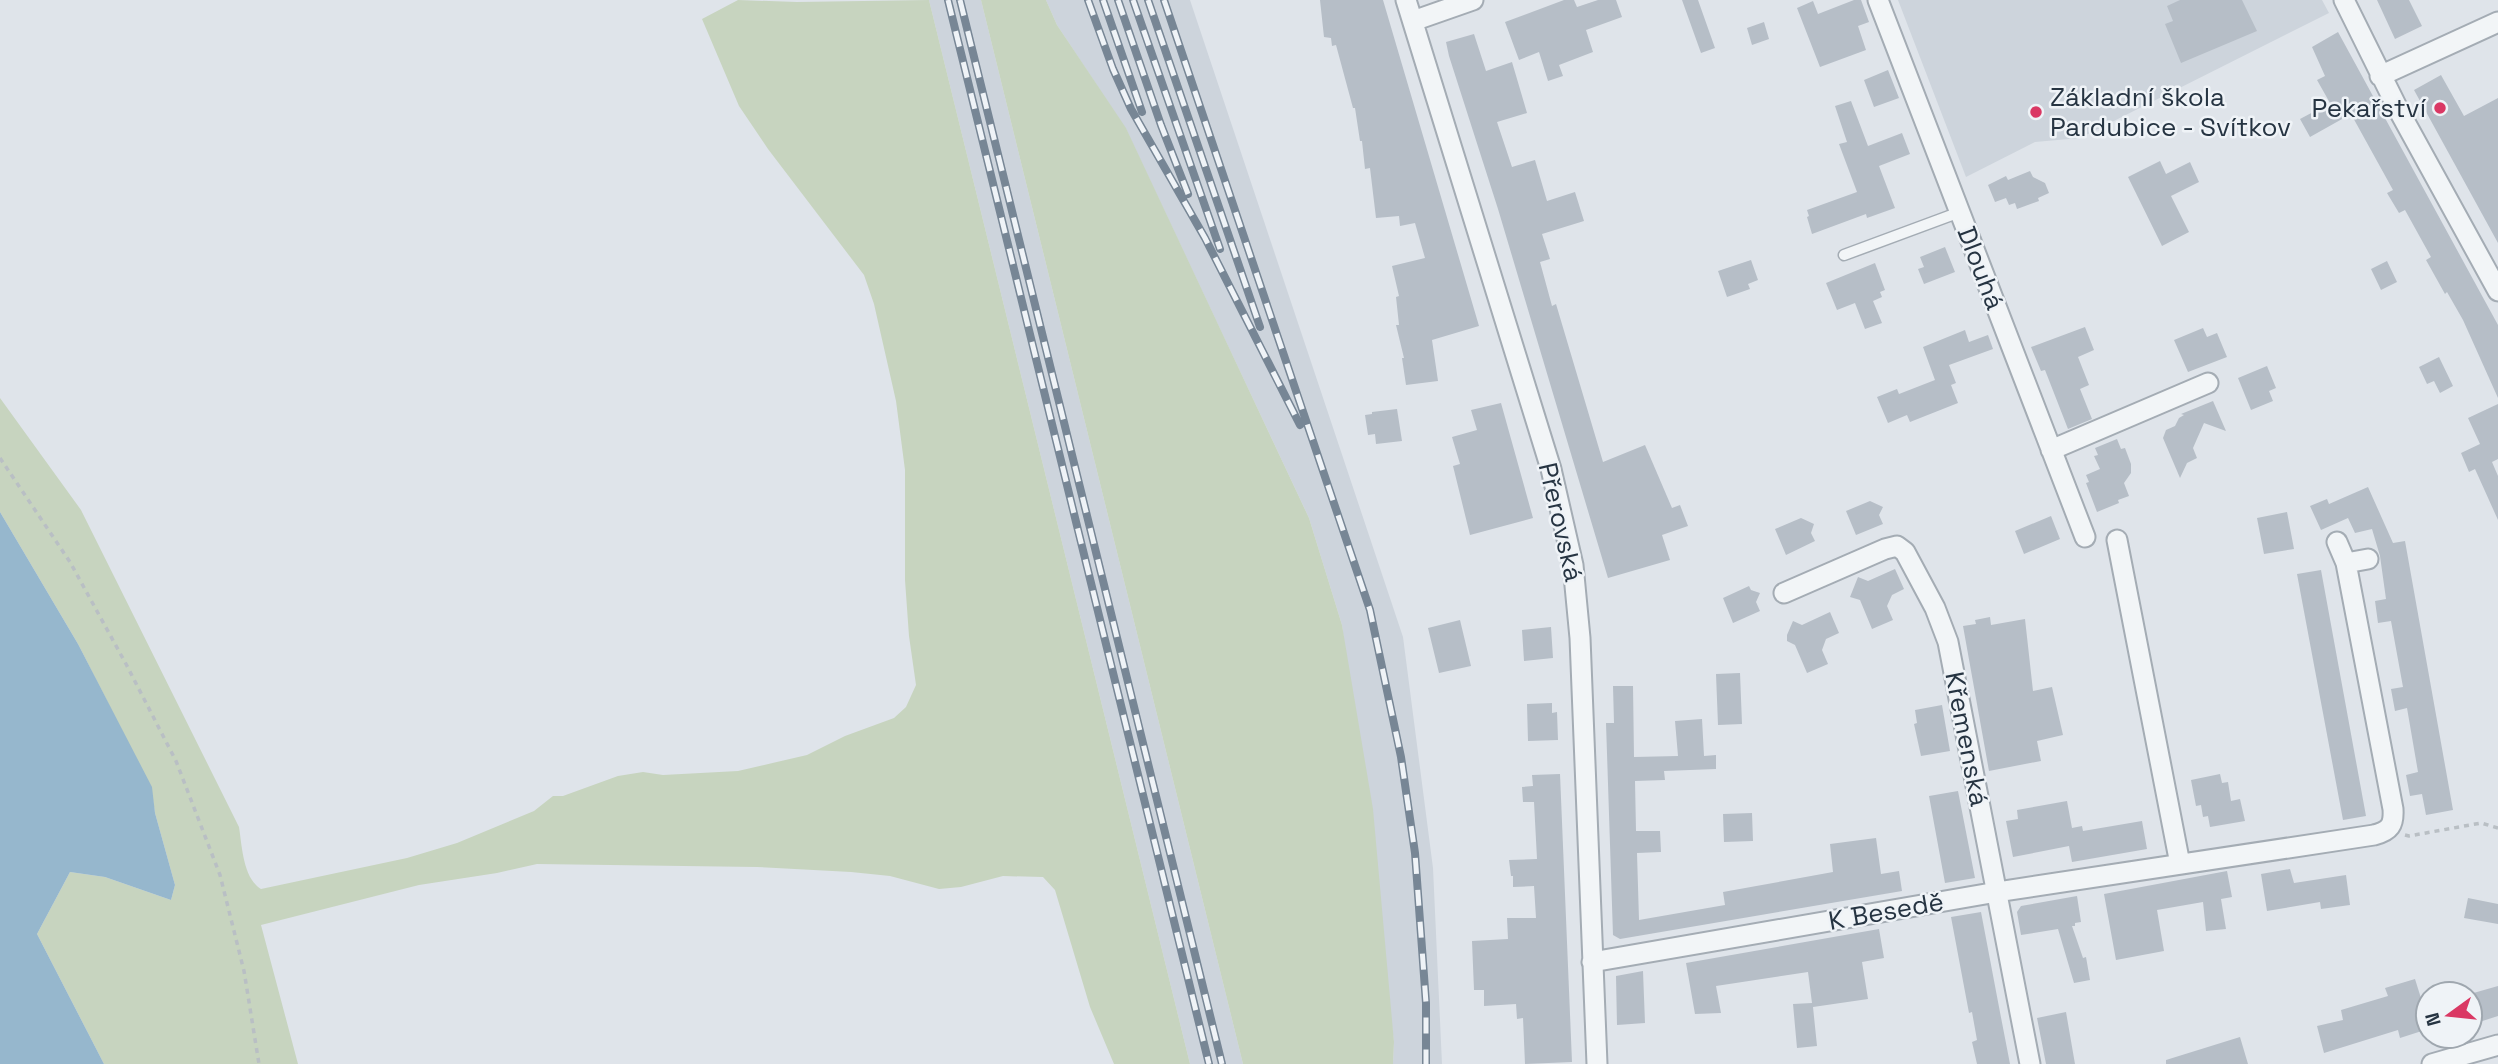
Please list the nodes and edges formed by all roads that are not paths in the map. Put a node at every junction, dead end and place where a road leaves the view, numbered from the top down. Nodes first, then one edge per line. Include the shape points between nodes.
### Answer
1 (1406, 0) edge
2 (1473, 0) edge
3 (1878, 0) edge
4 (2344, 0) edge
5 (1413, 20) junction
6 (2498, 22) edge
7 (2380, 76) junction
8 (1960, 212) junction
9 (1844, 255) dead end
10 (2498, 291) edge
11 (2169, 378) dead end
12 (2208, 383) dead end
13 (2178, 396) junction
14 (2051, 450) junction
15 (2085, 537) dead end
16 (2117, 540) dead end
17 (2337, 542) dead end
18 (2368, 559) dead end
19 (2346, 563) junction
20 (1784, 593) dead end
21 (2180, 864) junction
22 (1997, 892) junction
23 (1592, 962) junction
24 (2498, 1045) edge
25 (1597, 1064) edge
26 (2030, 1064) edge
27 (2432, 1064) edge

1 - 5 street, Přerovská
2 - 5 street
3 - 8 street, Dlouhá
4 - 7 street
5 - 23 street, Přerovská via 1551,469 1568,540 1580,638
6 - 7 street
7 - 10 street
8 - 9 lane
8 - 14 street, Dlouhá
11 - 13 street
12 - 13 street
13 - 14 street
14 - 15 street, Dlouhá
16 - 21 street
17 - 19 street
18 - 19 street
19 - 21 street, K Besedě via 2393,809 2391,827 2374,835
20 - 22 street, Křemenská via 1885,549 1897,546 1905,552 1948,642
21 - 22 street, K Besedě
22 - 23 street, K Besedě
22 - 26 street, Křemenská
23 - 25 street, Přerovská
24 - 27 street

